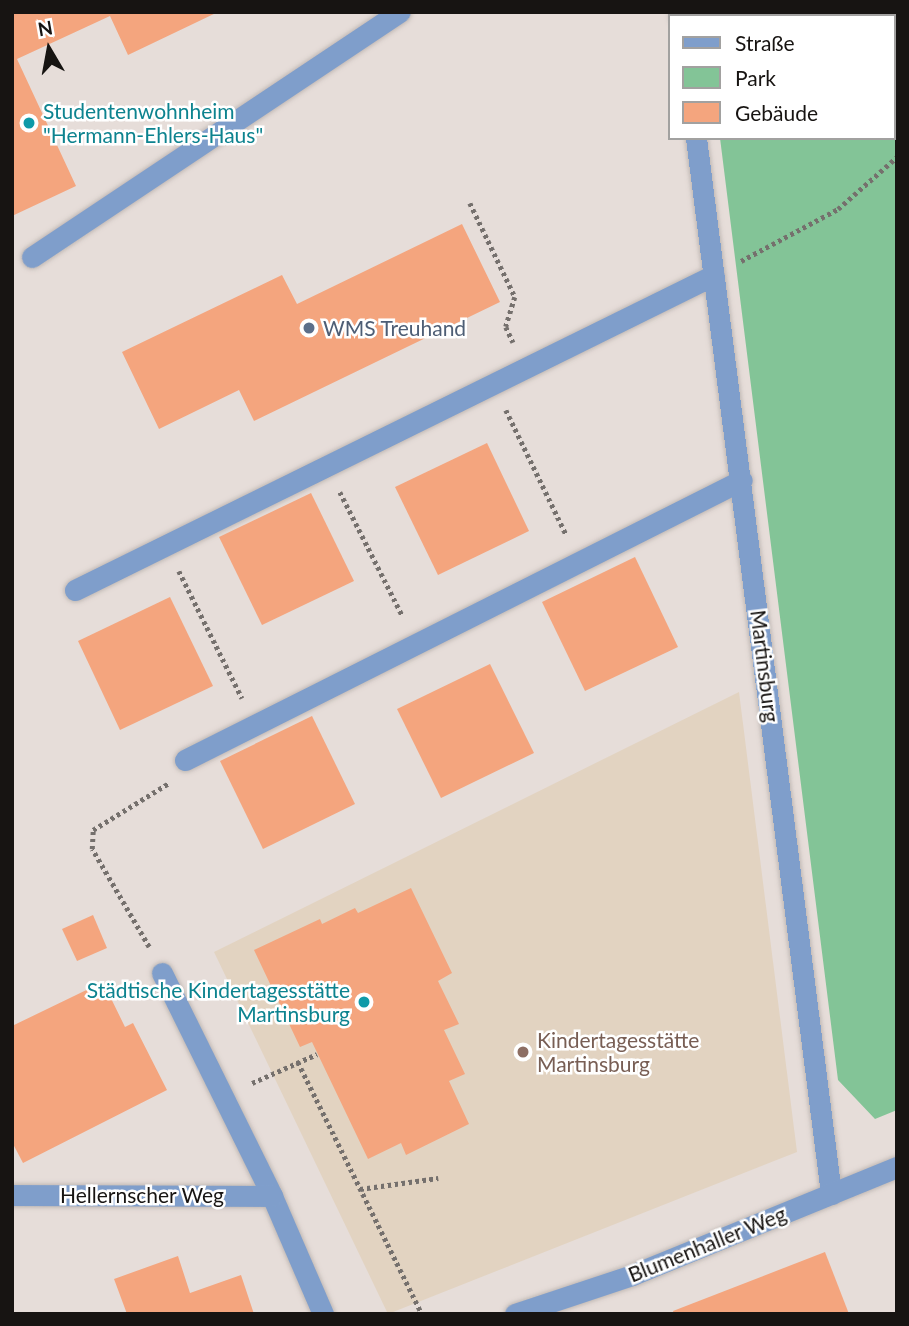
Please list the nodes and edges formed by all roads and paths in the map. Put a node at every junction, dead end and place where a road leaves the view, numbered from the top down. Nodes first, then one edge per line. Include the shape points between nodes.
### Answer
1 (400, 12) edge
2 (696, 140) edge
3 (897, 158) edge
4 (470, 203) dead end
5 (32, 257) dead end
6 (714, 275) junction
7 (526, 368) junction
8 (493, 384) junction
9 (327, 466) junction
10 (742, 480) junction
11 (166, 546) junction
12 (580, 562) junction
13 (75, 590) dead end
14 (416, 644) junction
15 (256, 725) junction
16 (185, 761) dead end
17 (164, 789) dead end
18 (162, 973) joint
19 (317, 1054) dead end
20 (298, 1062) junction
21 (222, 1097) junction
22 (897, 1167) edge
23 (438, 1178) dead end
24 (360, 1189) junction
25 (831, 1194) junction
26 (12, 1195) edge
27 (271, 1196) junction
28 (323, 1314) edge
29 (422, 1314) edge
30 (515, 1314) edge

1 - 5 street
2 - 6 street, Martinsburg
3 - 6 path via 838,209
4 - 7 path via 515,297 506,327
6 - 7 street
6 - 10 street, Martinsburg
7 - 8 street
8 - 9 street
8 - 12 path
9 - 11 street
9 - 14 path
10 - 12 street
10 - 25 street, Martinsburg
11 - 13 street
11 - 15 path
12 - 14 street
14 - 15 street
15 - 16 street
17 - 18 path via 93,830 92,849 128,903
18 - 21 street
19 - 20 path
20 - 21 path
20 - 24 path
21 - 27 street
22 - 25 street, Blumenhaller Weg
23 - 24 path
24 - 29 path
25 - 30 street, Blumenhaller Weg via 632,1275
26 - 27 street, Hellernscher Weg
27 - 28 street

